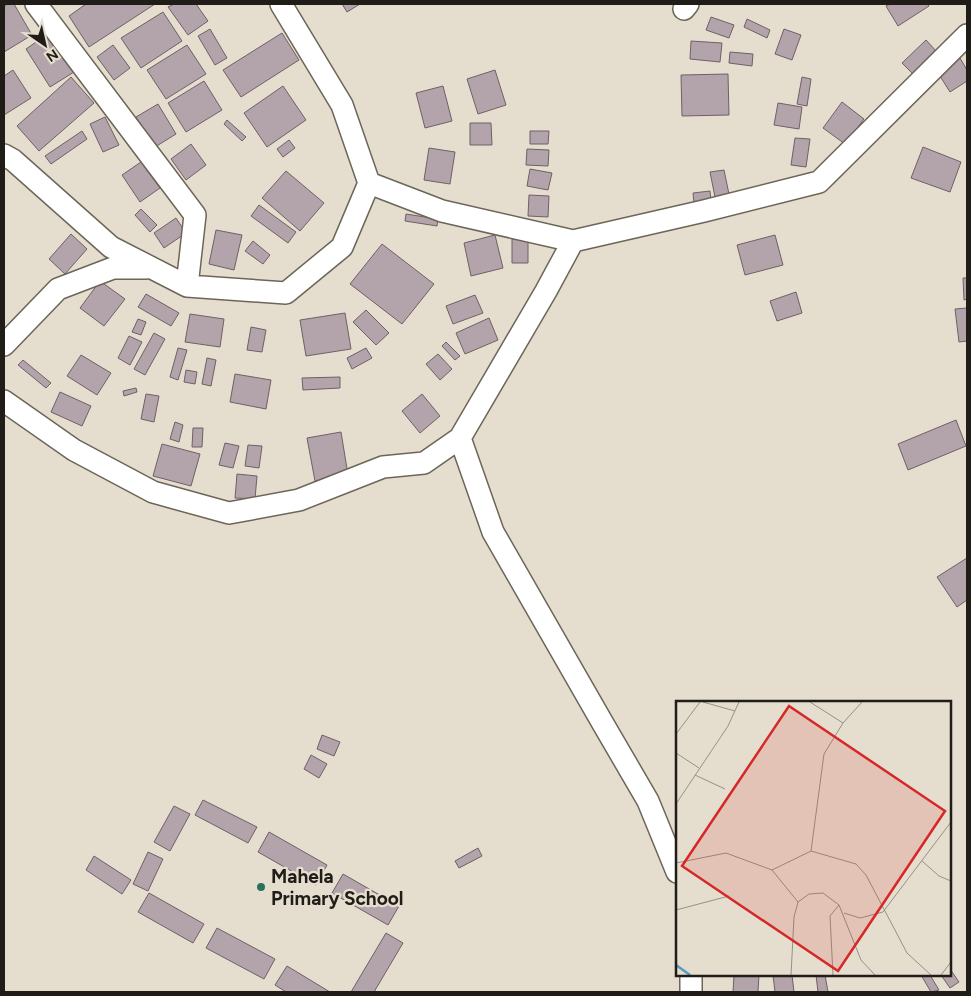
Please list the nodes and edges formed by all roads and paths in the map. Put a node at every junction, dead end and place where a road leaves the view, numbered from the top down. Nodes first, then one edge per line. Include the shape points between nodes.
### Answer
1 (36, 4) edge
2 (281, 4) edge
3 (967, 35) edge
4 (4, 154) edge
5 (369, 183) junction
6 (573, 241) junction
7 (150, 268) junction
8 (187, 286) junction
9 (4, 344) edge
10 (4, 401) edge
11 (460, 438) junction
12 (676, 870) edge
13 (691, 976) edge
14 (691, 992) edge

1 - 8 street via 195,215
2 - 5 street via 342,105
3 - 6 street via 819,182
4 - 7 street via 111,248
5 - 6 street via 442,212
5 - 8 street via 342,247 286,293
6 - 11 street
7 - 8 street
7 - 9 street via 112,268 58,289
10 - 11 street via 74,450 153,492 229,513 299,500 383,467 424,463
11 - 12 street via 493,532 648,801
13 - 14 street

